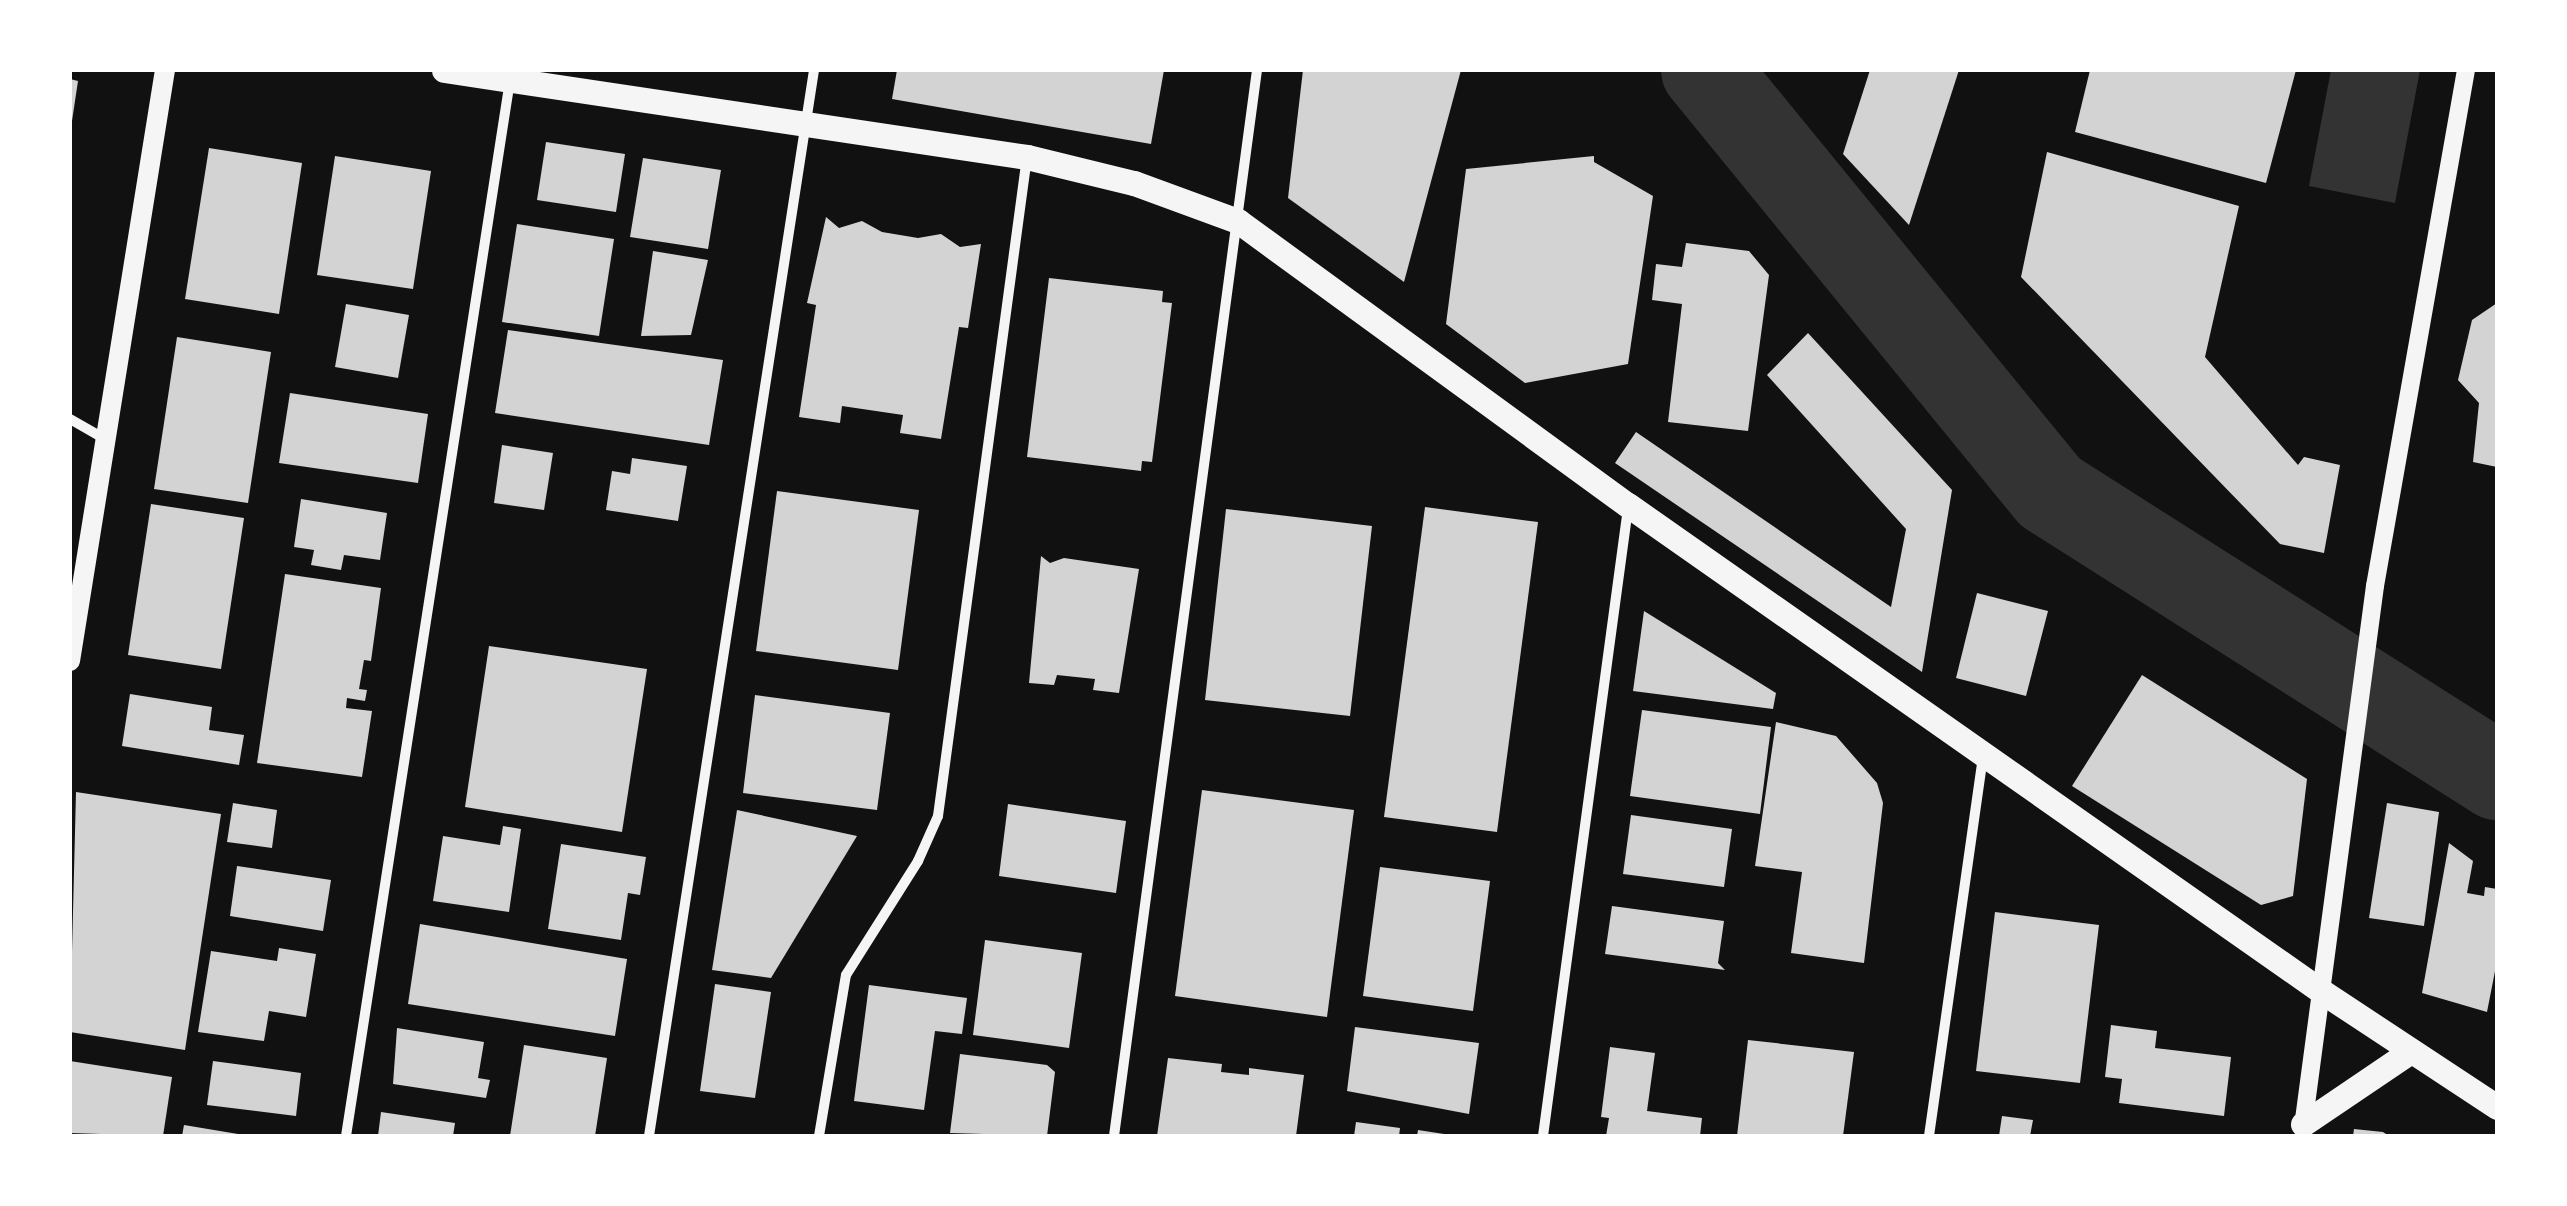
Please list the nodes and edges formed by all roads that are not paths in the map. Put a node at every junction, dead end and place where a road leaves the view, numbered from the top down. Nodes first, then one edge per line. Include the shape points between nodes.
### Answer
1 (166, 70) edge
2 (444, 70) edge
3 (814, 70) edge
4 (1257, 70) edge
5 (2466, 70) edge
6 (510, 75) edge
7 (806, 121) junction
8 (1027, 157) junction
9 (1238, 221) junction
10 (70, 419) edge
11 (106, 439) junction
12 (1628, 505) junction
13 (70, 661) edge
14 (1984, 752) junction
15 (2321, 991) junction
16 (2410, 1050) junction
17 (2497, 1107) edge
18 (2302, 1130) edge
19 (346, 1136) edge
20 (649, 1136) edge
21 (819, 1136) edge
22 (1114, 1136) edge
23 (1543, 1136) edge
24 (1929, 1136) edge

1 - 11 main road
2 - 6 main road
3 - 7 street
4 - 9 street
5 - 15 street via 2375,586
6 - 7 main road
6 - 19 street
7 - 8 main road
7 - 20 street
8 - 9 main road via 1134,183
8 - 21 street via 938,816 918,861 846,975
9 - 12 main road
9 - 22 street
10 - 11 street
11 - 13 main road
12 - 14 main road
12 - 23 street
14 - 15 main road
14 - 24 street
15 - 16 main road
15 - 18 street
16 - 17 main road
16 - 18 main road

